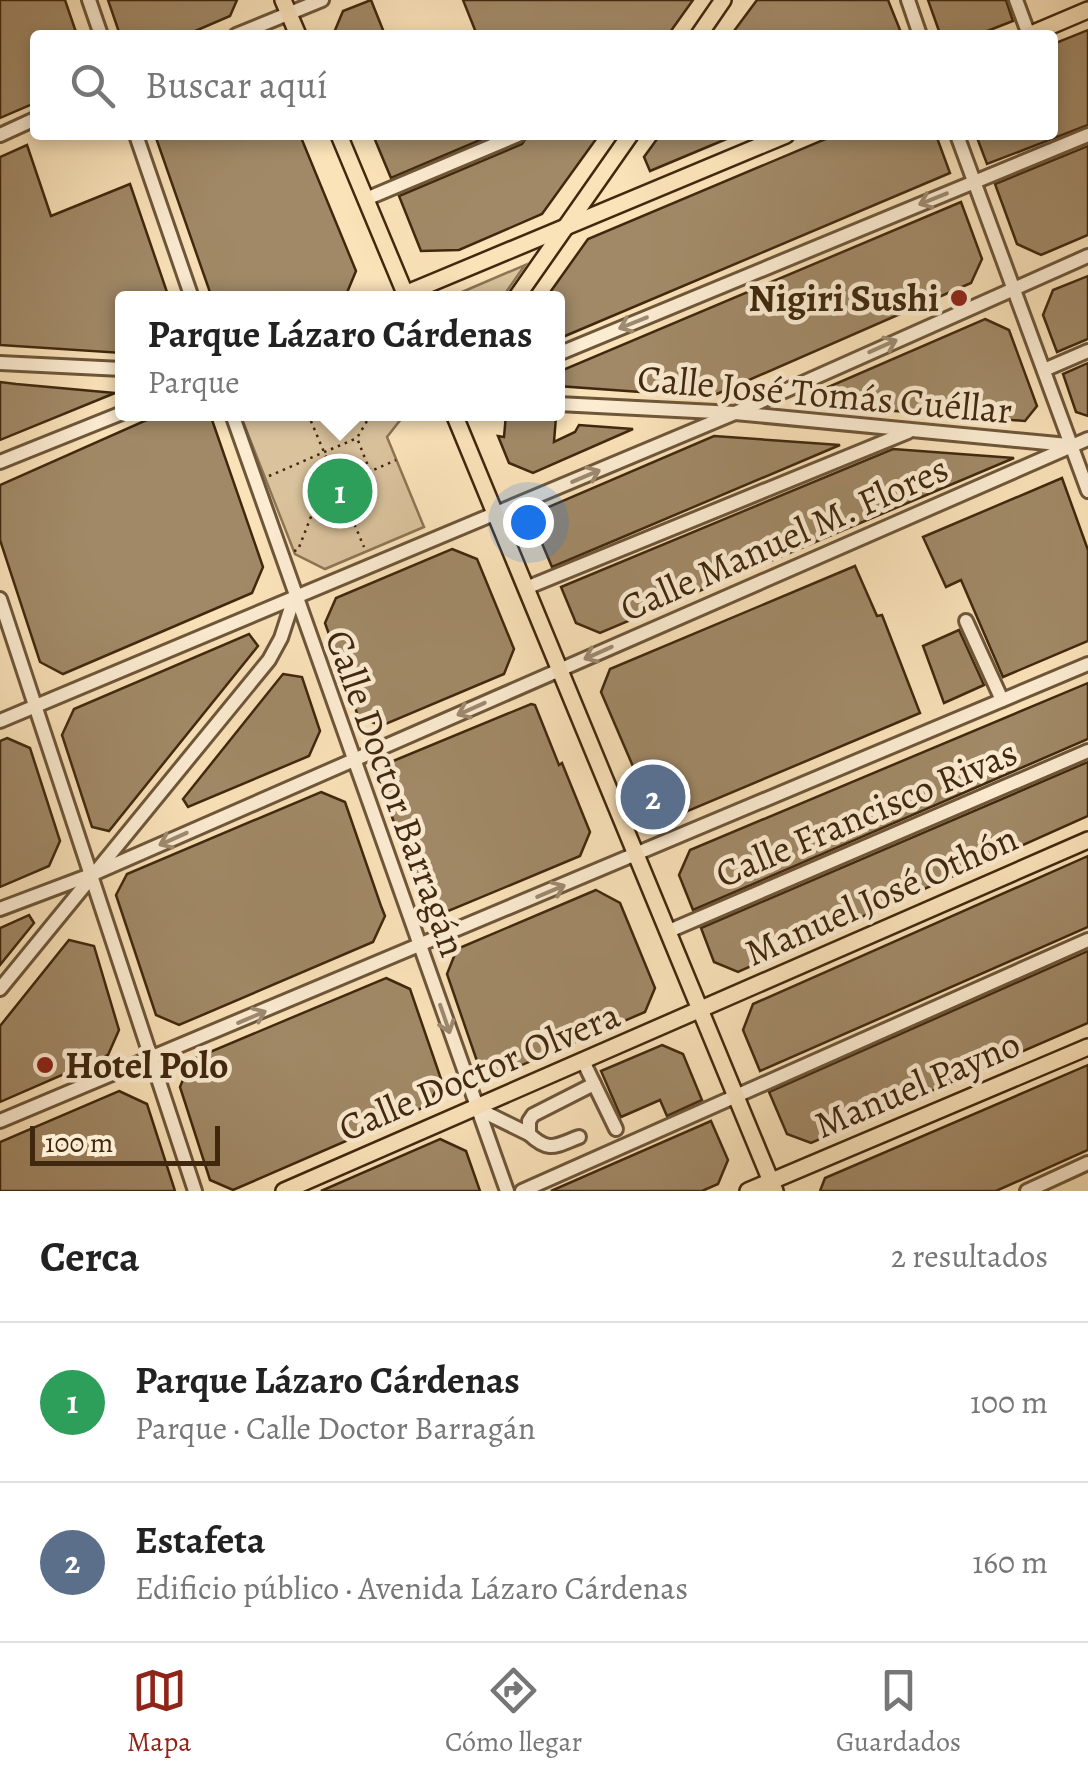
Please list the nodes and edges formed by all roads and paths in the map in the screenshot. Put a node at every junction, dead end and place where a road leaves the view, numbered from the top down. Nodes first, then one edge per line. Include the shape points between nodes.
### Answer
1 (89, 0) edge
2 (322, 0) edge
3 (723, 0) edge
4 (908, 0) edge
5 (1016, 0) edge
6 (286, 6) edge
7 (1088, 10) edge
8 (99, 30) edge
9 (245, 30) edge
10 (296, 30) edge
11 (703, 30) edge
12 (918, 30) edge
13 (1027, 30) edge
14 (1041, 30) edge
15 (30, 121) edge
16 (0, 134) edge
17 (1088, 135) edge
18 (138, 140) edge
19 (341, 140) edge
20 (506, 140) edge
21 (626, 140) edge
22 (774, 140) edge
23 (959, 140) edge
24 (974, 182) junction
25 (366, 199) junction
26 (565, 226) junction
27 (1088, 256) edge
28 (1013, 288) junction
29 (190, 291) edge
30 (400, 291) edge
31 (416, 291) edge
32 (521, 291) edge
33 (1088, 350) edge
34 (565, 351) edge
35 (0, 363) edge
36 (115, 369) edge
37 (1044, 370) junction
38 (565, 404) edge
39 (734, 413) junction
40 (115, 415) edge
41 (234, 421) edge
42 (311, 421) edge
43 (366, 421) edge
44 (457, 421) edge
45 (914, 430) junction
46 (357, 438) junction
47 (1088, 439) edge
48 (1072, 446) junction
49 (1088, 446) edge
50 (324, 452) junction
51 (396, 460) dead end
52 (0, 462) edge
53 (330, 467) junction
54 (370, 472) junction
55 (268, 476) dead end
56 (338, 486) junction
57 (1088, 491) edge
58 (496, 514) junction
59 (364, 547) dead end
60 (298, 550) dead end
61 (526, 588) junction
62 (294, 598) junction
63 (0, 599) edge
64 (966, 621) dead end
65 (1088, 664) edge
66 (560, 670) junction
67 (1002, 700) junction
68 (35, 706) junction
69 (0, 721) edge
70 (1088, 750) edge
71 (353, 760) junction
72 (1088, 840) edge
73 (637, 855) junction
74 (93, 874) junction
75 (0, 909) edge
76 (669, 931) junction
77 (1088, 940) edge
78 (420, 946) junction
79 (0, 989) edge
80 (701, 1010) junction
81 (1088, 1046) edge
82 (152, 1058) junction
83 (583, 1061) junction
84 (594, 1084) junction
85 (736, 1096) junction
86 (476, 1108) junction
87 (0, 1121) edge
88 (616, 1129) dead end
89 (529, 1134) junction
90 (579, 1137) dead end
91 (1088, 1163) edge
92 (773, 1186) edge
93 (196, 1191) edge
94 (284, 1191) edge
95 (507, 1191) edge
96 (522, 1191) edge
97 (748, 1191) edge
98 (1026, 1191) edge

1 - 8 street
2 - 6 street
3 - 11 main road
4 - 12 street
5 - 13 street
6 - 9 street
6 - 10 main road
7 - 14 main road
15 - 16 street
17 - 24 street
18 - 29 street
19 - 25 main road
20 - 25 street
21 - 26 main road
22 - 26 main road
23 - 24 street
24 - 28 street
24 -> 34 street
25 - 30 main road
26 - 31 main road
26 - 32 main road
27 - 28 street
28 - 37 street
39 -> 28 street
33 - 37 street
35 - 36 street
37 - 48 street
38 - 39 street, Calle José Tomás Cuéllar
39 - 45 street, Calle José Tomás Cuéllar
58 -> 39 street
40 - 52 street
41 - 62 street, Calle Doctor Barragán
42 - 50 path
43 - 46 path
44 - 58 main road
45 - 48 street, Calle José Tomás Cuéllar
45 - 61 street
46 - 50 path
46 - 54 path
47 - 48 street, Calle Manuel M. Flores
48 - 49 street, Calle José Tomás Cuéllar
48 - 57 street
48 -> 66 street, Calle Manuel M. Flores
50 - 53 path
50 - 55 path
51 - 54 path
53 - 56 path
53 - 60 path
54 - 56 path
56 - 59 path
58 - 61 main road
58 - 62 street
61 - 66 main road
62 - 68 street
62 - 71 street, Calle Doctor Barragán
62 - 74 street via 269,660
63 - 68 street
64 - 67 street
65 - 67 street
66 -> 71 street, Calle Manuel M. Flores
66 - 73 main road
67 - 73 street
68 - 69 street
68 - 74 street
70 - 76 street, Calle Francisco Rivas
71 -> 74 street, Calle Manuel M. Flores
71 - 78 street, Calle Doctor Barragán
72 - 80 main road, Manuel José Othón
73 - 76 main road
78 -> 73 street
74 - 75 street, Calle Manuel M. Flores
74 - 79 street
74 - 82 street
76 - 80 main road
77 - 85 street
82 -> 78 street
78 -> 86 street, Calle Doctor Barragán
80 - 83 main road, Calle Doctor Olvera
80 - 85 main road
81 - 92 main road, Manuel Payno
82 - 87 street
82 - 93 street
83 - 84 street
83 - 86 main road, Calle Doctor Olvera
84 - 88 street
84 - 89 street via 534,1116
85 - 92 main road
85 - 96 street
86 - 89 street
86 - 94 main road, Calle Doctor Olvera
86 - 95 street, Calle Doctor Barragán
89 - 90 street via 552,1147
91 - 98 street
92 - 97 main road, Manuel Payno

